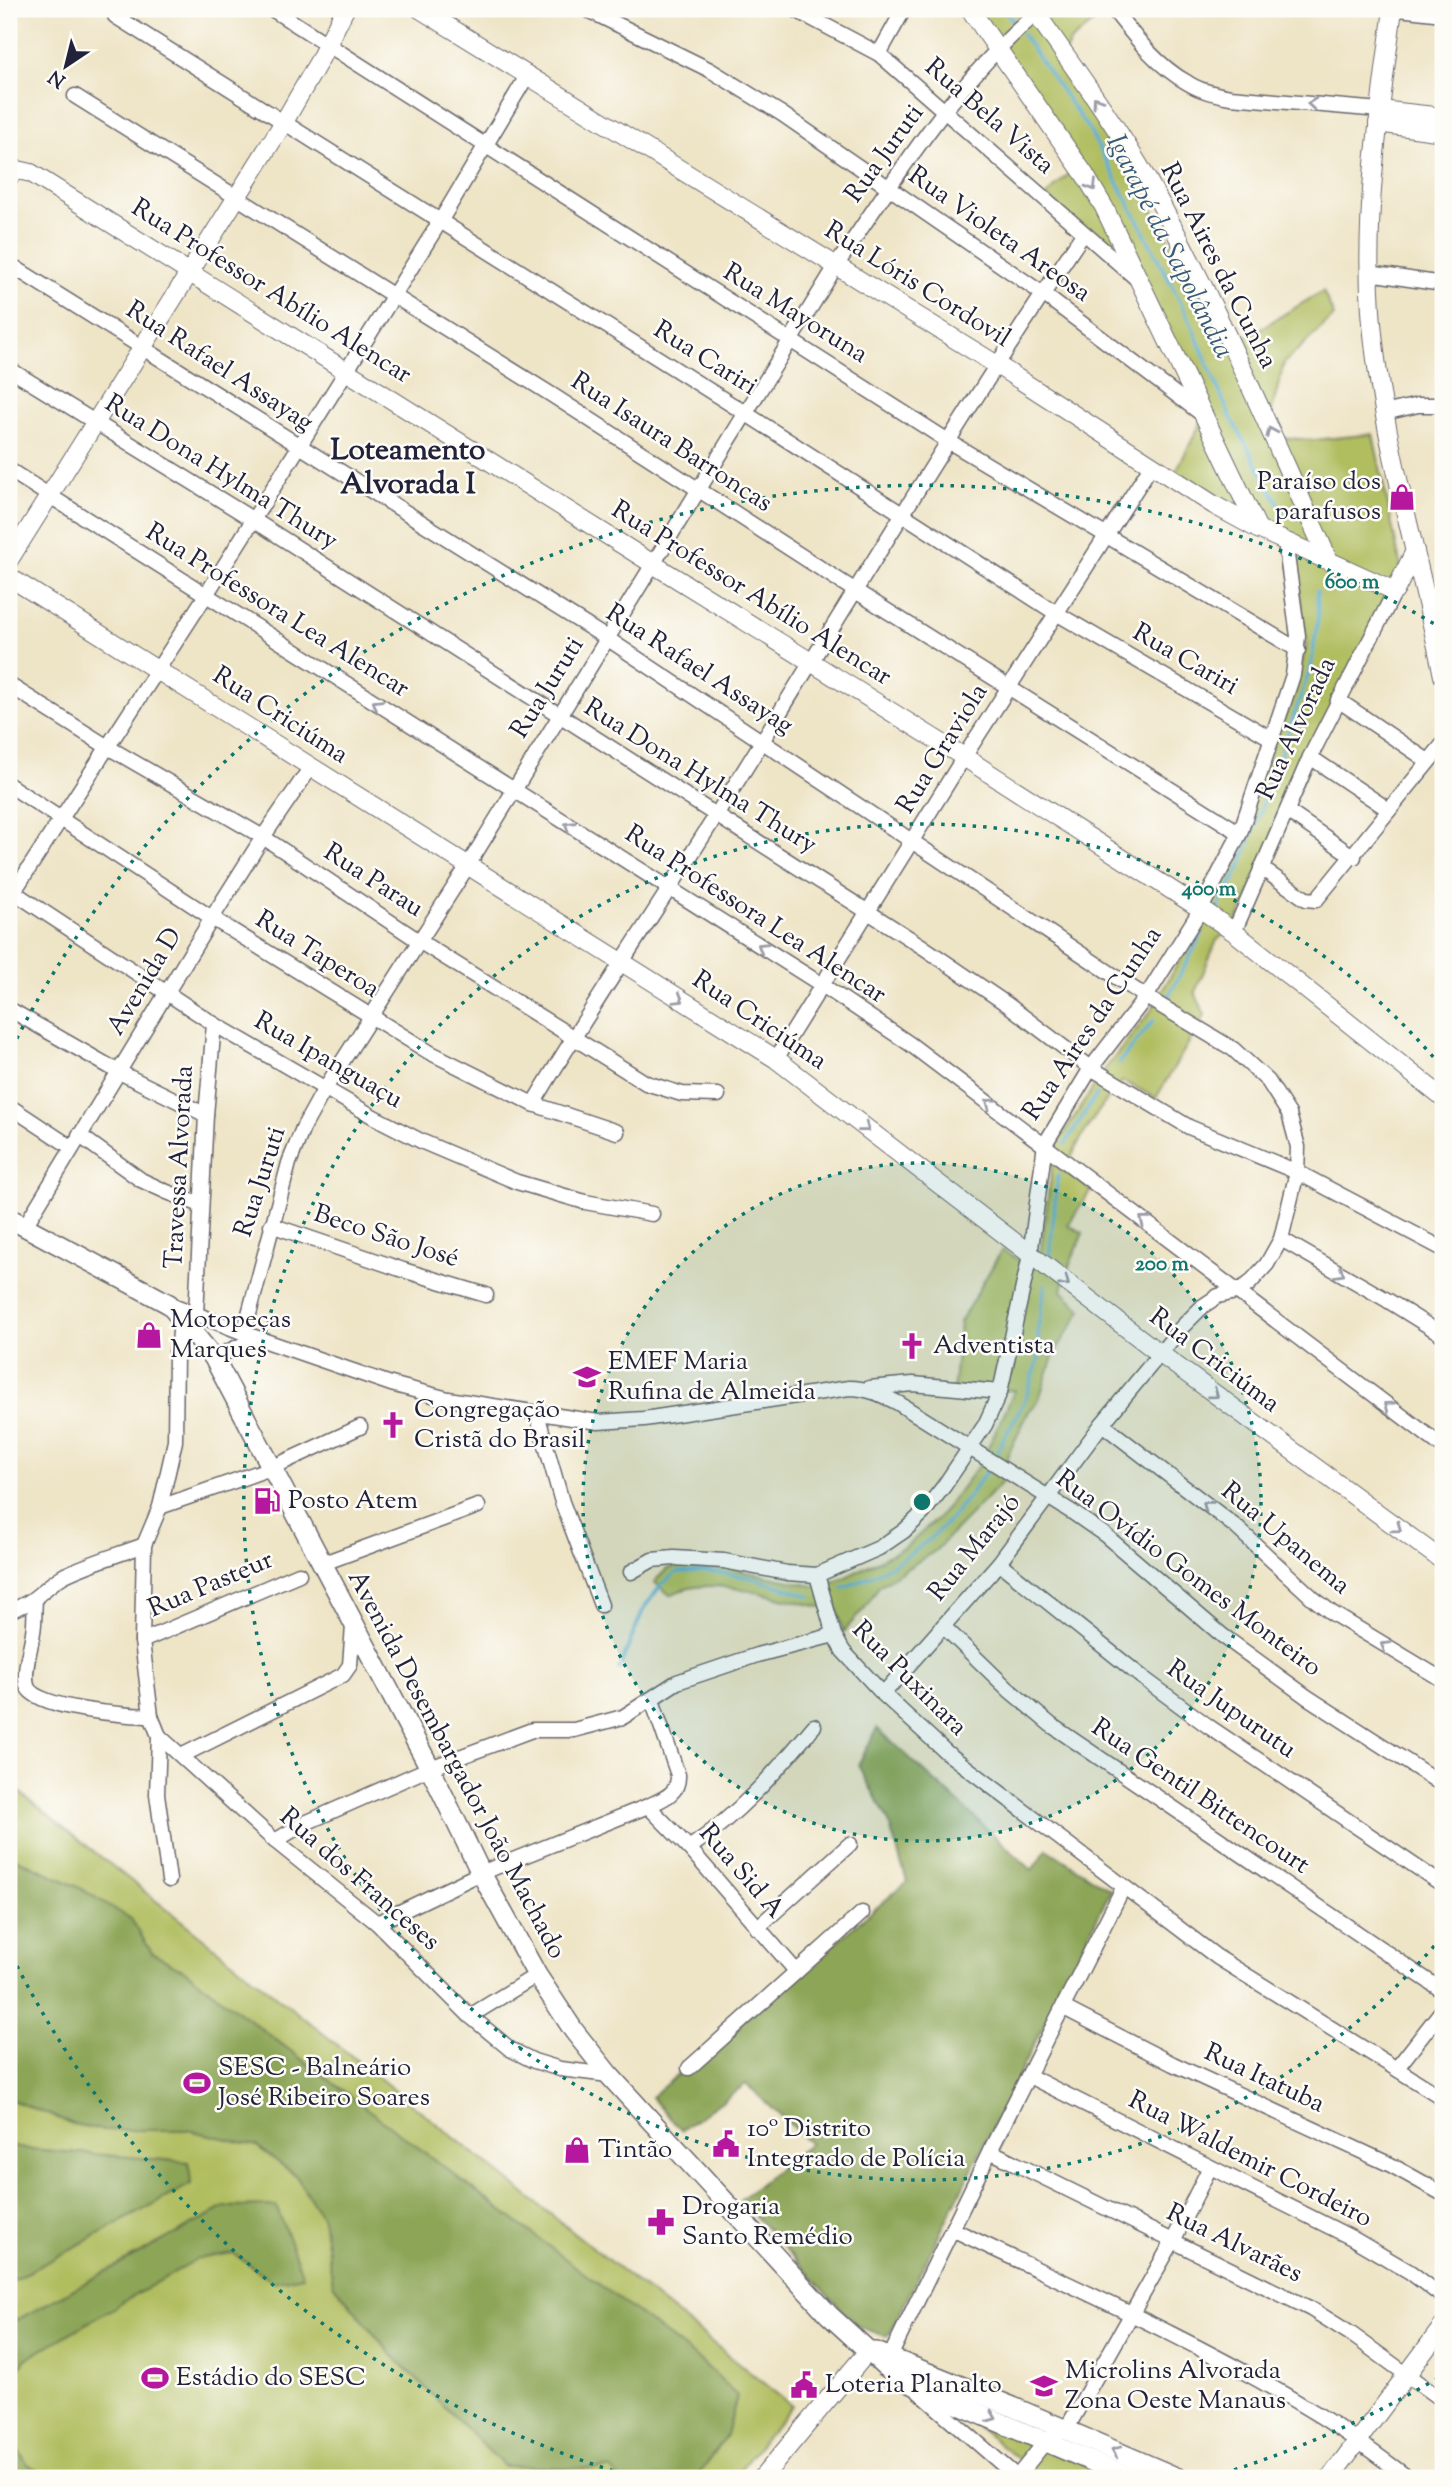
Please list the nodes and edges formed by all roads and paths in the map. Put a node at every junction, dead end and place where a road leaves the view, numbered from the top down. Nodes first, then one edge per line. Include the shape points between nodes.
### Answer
1 (272, 9) edge
2 (345, 9) edge
3 (420, 9) edge
4 (586, 9) edge
5 (794, 9) edge
6 (904, 9) edge
7 (970, 9) edge
8 (1113, 9) edge
9 (1393, 9) edge
10 (1399, 9) edge
11 (1035, 12) edge
12 (1443, 14) edge
13 (443, 15) edge
14 (115, 16) dead end
15 (328, 44) junction
16 (1002, 46) junction
17 (879, 54) junction
18 (527, 76) junction
19 (75, 96) dead end
20 (946, 111) junction
21 (1379, 116) junction
22 (1443, 117) edge
23 (284, 122) junction
24 (1443, 132) edge
25 (486, 145) junction
26 (9, 175) edge
27 (889, 187) junction
28 (236, 198) junction
29 (441, 220) junction
30 (1083, 234) junction
31 (9, 264) edge
32 (836, 266) junction
33 (189, 271) junction
34 (1369, 272) junction
35 (1139, 280) junction
36 (1443, 284) edge
37 (1043, 294) junction
38 (392, 295) junction
39 (791, 340) junction
40 (143, 346) junction
41 (997, 365) junction
42 (9, 369) edge
43 (345, 371) junction
44 (1183, 373) junction
45 (1161, 384) junction
46 (1443, 405) edge
47 (745, 413) junction
48 (1384, 413) junction
49 (1203, 415) junction
50 (96, 423) junction
51 (948, 441) junction
52 (298, 447) junction
53 (1151, 466) junction
54 (9, 470) edge
55 (1231, 474) junction
56 (698, 491) junction
57 (50, 496) junction
58 (1214, 505) junction
59 (903, 514) junction
60 (252, 519) junction
61 (1258, 529) junction
62 (1105, 536) junction
63 (1285, 541) junction
64 (1415, 551) junction
65 (9, 560) edge
66 (1329, 561) junction
67 (653, 564) junction
68 (9, 577) edge
69 (854, 590) junction
70 (1395, 591) junction
71 (206, 595) junction
72 (1056, 613) junction
73 (608, 639) junction
74 (1440, 644) edge
75 (1298, 650) junction
76 (810, 662) junction
77 (157, 669) junction
78 (1443, 676) edge
79 (9, 685) edge
80 (1010, 687) junction
81 (1338, 700) junction
82 (560, 716) junction
83 (1272, 739) junction
84 (762, 741) junction
85 (1443, 744) edge
86 (106, 746) junction
87 (964, 757) junction
88 (1310, 757) junction
89 (1428, 761) junction
90 (311, 767) junction
91 (9, 785) edge
92 (513, 790) junction
93 (1389, 810) junction
94 (1287, 811) junction
95 (716, 816) junction
96 (61, 819) junction
97 (1240, 833) junction
98 (263, 837) junction
99 (914, 841) junction
100 (1354, 857) junction
101 (467, 867) junction
102 (1261, 868) junction
103 (669, 889) junction
104 (10, 893) edge
105 (1200, 909) junction
106 (867, 912) junction
107 (212, 918) junction
108 (1234, 932) junction
109 (419, 941) junction
110 (621, 962) junction
111 (822, 985) junction
112 (168, 993) junction
113 (1146, 997) junction
114 (9, 1009) edge
115 (371, 1018) junction
116 (214, 1024) junction
117 (572, 1039) junction
118 (776, 1059) junction
119 (1091, 1068) junction
120 (119, 1072) junction
121 (324, 1090) junction
122 (718, 1095) dead end
123 (1443, 1098) edge
124 (533, 1104) junction
125 (9, 1106) edge
126 (206, 1115) junction
127 (617, 1132) dead end
128 (75, 1141) junction
129 (1045, 1144) junction
130 (1297, 1172) junction
131 (201, 1205) junction
132 (652, 1214) dead end
133 (17, 1222) edge
134 (271, 1225) junction
135 (1281, 1239) junction
136 (1443, 1249) edge
137 (1030, 1255) junction
138 (1236, 1292) junction
139 (486, 1294) dead end
140 (182, 1312) junction
141 (250, 1335) junction
142 (1443, 1335) edge
143 (199, 1338) junction
144 (179, 1344) junction
145 (1159, 1353) junction
146 (214, 1358) junction
147 (864, 1388) junction
148 (1000, 1392) junction
149 (537, 1414) junction
150 (1102, 1424) junction
151 (360, 1427) dead end
152 (1443, 1447) edge
153 (971, 1448) junction
154 (271, 1468) junction
155 (1048, 1496) junction
156 (478, 1506) dead end
157 (160, 1507) junction
158 (144, 1545) junction
159 (1443, 1561) edge
160 (999, 1563) junction
161 (321, 1564) junction
162 (631, 1572) dead end
163 (299, 1574) dead end
164 (817, 1575) junction
165 (35, 1600) junction
166 (601, 1605) dead end
167 (9, 1610) edge
168 (353, 1626) junction
169 (943, 1626) junction
170 (834, 1635) junction
171 (142, 1641) junction
172 (1443, 1681) edge
173 (883, 1694) junction
174 (652, 1700) junction
175 (151, 1716) junction
176 (814, 1726) dead end
177 (159, 1736) junction
178 (183, 1755) junction
179 (430, 1768) junction
180 (1443, 1784) edge
181 (648, 1806) junction
182 (275, 1841) junction
183 (850, 1844) dead end
184 (688, 1848) junction
185 (481, 1873) junction
186 (169, 1880) dead end
187 (1443, 1885) edge
188 (1123, 1888) junction
189 (862, 1913) dead end
190 (377, 1923) junction
191 (757, 1928) junction
192 (796, 1971) junction
193 (537, 1975) junction
194 (1443, 1991) edge
195 (1063, 2008) junction
196 (1443, 2009) edge
197 (470, 2016) junction
198 (689, 2068) dead end
199 (1398, 2068) junction
200 (609, 2075) junction
201 (1029, 2076) junction
202 (1443, 2098) edge
203 (990, 2151) junction
204 (1210, 2167) junction
205 (1443, 2194) edge
206 (953, 2229) junction
207 (1173, 2241) junction
208 (1443, 2297) edge
209 (1132, 2315) junction
210 (1443, 2326) edge
211 (869, 2350) junction
212 (888, 2361) junction
213 (1406, 2375) junction
214 (906, 2381) junction
215 (1443, 2402) edge
216 (1065, 2429) junction
217 (1046, 2441) junction
218 (1357, 2441) junction
219 (767, 2476) edge
220 (1018, 2477) edge
221 (1131, 2478) edge
222 (1178, 2478) edge
223 (1330, 2478) edge
224 (1408, 2478) edge

1 - 15 street, Rua Mayoruna
2 - 15 street
3 - 13 street, Rua Lóris Cordovil
4 - 27 street, Rua Violeta Areosa via 745,90
5 - 17 street, Rua Bela Vista
6 - 17 street
7 - 16 street
21 -> 8 street via 1206,91 1159,61
9 - 21 street
10 - 12 street
11 - 16 street, Rua Juruti
66 -> 11 street, Rua Aires da Cunha via 1216,312 1148,181
13 - 18 street, Rua Lóris Cordovil
14 - 23 street, Rua Cariri
15 - 23 street
15 - 25 street, Rua Mayoruna
16 - 20 street, Rua Juruti
16 -> 35 street via 1085,175
17 - 20 street, Rua Bela Vista
18 - 25 street
18 - 32 street, Rua Lóris Cordovil
19 - 28 street, Rua Isaura Barroncas
20 - 27 street, Rua Juruti
20 - 30 street, Rua Bela Vista
21 - 22 street
21 - 24 street
21 - 34 street
23 - 28 street
23 - 29 street, Rua Cariri
25 - 29 street
25 - 39 street, Rua Mayoruna
26 - 33 street, Rua Professor Abílio Alencar via 18,170 31,173
27 - 32 street, Rua Juruti
27 - 37 street, Rua Violeta Areosa
28 - 33 street
28 - 38 street, Rua Isaura Barroncas
29 - 38 street
29 - 47 street, Rua Cariri
30 - 35 street, Rua Bela Vista
30 - 37 street
31 - 40 street, Rua Rafael Assayag
32 - 39 street, Rua Juruti
32 - 41 street, Rua Lóris Cordovil
33 - 40 street
33 - 43 street, Rua Professor Abílio Alencar
34 - 36 street
34 - 48 street
35 - 44 street
37 - 41 street
37 - 45 street, Rua Violeta Areosa
38 - 43 street
38 - 56 street, Rua Isaura Barroncas
39 - 47 street, Rua Juruti
39 - 51 street, Rua Mayoruna
40 - 50 street
40 - 52 street, Rua Rafael Assayag
41 - 51 street
41 - 53 street, Rua Lóris Cordovil
42 - 50 street, Rua Dona Hylma Thury
43 - 52 street
43 - 67 street, Rua Professor Abílio Alencar
44 - 45 street
44 - 49 street
45 - 49 street, Rua Violeta Areosa
46 - 48 street
47 - 56 street, Rua Juruti
47 - 59 street, Rua Cariri
48 - 64 street
49 - 55 street
50 - 57 street
50 - 60 street, Rua Dona Hylma Thury
51 - 59 street
51 - 62 street, Rua Mayoruna
52 - 60 street
52 - 73 street, Rua Rafael Assayag
53 - 58 street, Rua Lóris Cordovil
53 - 62 street, Rua Graviola
54 - 57 street, Rua Professora Lea Alencar
55 - 58 street via 1231,492
55 - 61 street
56 - 67 street, Rua Juruti
56 - 69 street, Rua Isaura Barroncas
57 - 65 street
57 - 71 street, Rua Professora Lea Alencar
58 - 61 street, Rua Lóris Cordovil
59 - 69 street
59 - 72 street, Rua Cariri
60 - 71 street
60 - 82 street, Rua Dona Hylma Thury
61 - 63 street, Rua Lóris Cordovil
62 - 72 street, Rua Graviola
62 - 75 street, Rua Mayoruna
63 - 66 street, Rua Lóris Cordovil
63 - 75 street, Rua Aires da Cunha
64 - 70 street, Rua Alvorada
64 - 74 street
66 - 70 street, Rua Lóris Cordovil
67 - 73 street, Rua Juruti
67 - 76 street, Rua Professor Abílio Alencar
68 - 77 street, Rua Criciúma
69 - 76 street
69 - 80 street, Rua Isaura Barroncas
70 - 81 street, Rua Alvorada
71 - 77 street
92 -> 71 street, Rua Professora Lea Alencar
72 - 80 street, Rua Graviola
72 - 83 street, Rua Cariri
73 - 82 street, Rua Juruti
73 - 84 street, Rua Rafael Assayag
74 - 78 street
75 - 83 street, Rua Aires da Cunha
76 - 84 street
76 - 87 street, Rua Professor Abílio Alencar
77 - 86 street
77 - 90 street, Rua Criciúma
79 - 86 street, Rua Parau
80 - 87 street, Rua Graviola
80 - 97 street, Rua Isaura Barroncas
81 - 88 street, Rua Alvorada
81 - 89 street
82 - 92 street, Rua Juruti
82 - 95 street, Rua Dona Hylma Thury
83 - 97 street, Rua Aires da Cunha
84 - 95 street
84 - 99 street, Rua Rafael Assayag
85 - 89 street
86 - 96 street
86 - 98 street, Rua Parau
87 - 99 street, Rua Graviola
87 - 105 street, Rua Professor Abílio Alencar
88 - 93 street
88 - 94 street, Rua Alvorada
89 - 93 street
90 - 98 street, Avenida D
90 - 101 street, Rua Criciúma
91 - 96 street, Rua Taperoa
92 - 101 street, Rua Juruti
103 -> 92 street, Rua Professora Lea Alencar
93 - 100 street
94 - 100 street
94 - 102 street, Rua Alvorada
95 - 103 street
95 - 106 street, Rua Dona Hylma Thury
96 - 104 street
96 - 107 street, Rua Taperoa
97 - 105 street, Rua Aires da Cunha
98 - 107 street, Avenida D
98 - 109 street, Rua Parau
99 - 106 street, Rua Graviola
99 - 113 street, Rua Rafael Assayag
100 - 102 street via 1316,900 1306,899
101 - 109 street, Rua Juruti
101 - 110 street, Rua Criciúma
102 - 108 street, Rua Alvorada
103 - 110 street
111 -> 103 street, Rua Professora Lea Alencar
104 - 112 street, Rua Ipanguaçu
105 - 108 street, Rua Professor Abílio Alencar
105 - 113 street, Rua Aires da Cunha
106 - 111 street, Rua Graviola
106 - 119 street, Rua Dona Hylma Thury via 997,998
107 - 112 street, Avenida D
107 - 115 street, Rua Taperoa
108 - 123 street, Rua Professor Abílio Alencar
109 - 115 street, Rua Juruti
109 - 117 street, Rua Parau
110 - 117 street
110 -> 118 street, Rua Criciúma
111 - 118 street, Rua Graviola
129 -> 111 street, Rua Professora Lea Alencar
112 - 116 street, Rua Ipanguaçu
112 - 120 street, Avenida D
113 - 119 street, Rua Aires da Cunha
113 - 130 street, Rua Rafael Assayag via 1234,1049 1268,1081 1289,1114 1298,1147
114 - 120 street
115 - 121 street, Rua Juruti
115 - 124 street, Rua Taperoa
116 - 121 street, Rua Ipanguaçu
116 - 126 street, Travessa Alvorada
117 - 122 street, Rua Parau via 646,1083 682,1094
117 - 124 street
118 -> 137 street, Rua Criciúma
119 - 129 street, Rua Aires da Cunha
119 - 130 street, Rua Dona Hylma Thury via 1189,1127
120 - 126 street
120 - 128 street, Avenida D
121 - 132 street, Rua Ipanguaçu via 423,1142 517,1182 584,1202
121 - 134 street, Rua Juruti via 289,1163
124 - 127 street, Rua Taperoa
125 - 128 street
126 - 131 street, Travessa Alvorada
128 - 131 street via 141,1180
128 - 133 street, Avenida D
129 - 137 street, Rua Aires da Cunha
138 -> 129 street, Rua Professora Lea Alencar
130 - 135 street, Rua Marajó
130 - 136 street, Rua Dona Hylma Thury
131 - 140 street, Travessa Alvorada
133 - 140 main road, Avenida Desembargador João Machado
134 - 139 street, Beco São José
134 - 141 street, Rua Juruti
135 - 138 street, Rua Marajó via 1267,1264
135 -> 142 street
137 -> 145 street, Rua Criciúma
137 - 148 street, Rua Aires da Cunha
138 - 145 street, Rua Marajó via 1203,1306
152 -> 138 street, Rua Professora Lea Alencar
140 - 141 street, Rua Ovídio Gomes Monteiro
140 - 143 main road, Avenida Desembargador João Machado
140 - 144 street, Travessa Alvorada
141 - 146 street
141 - 149 street, Rua Ovídio Gomes Monteiro via 391,1384
143 - 144 street
143 - 146 main road, Avenida Desembargador João Machado
144 - 157 street, Travessa Alvorada via 175,1441
145 - 150 street, Rua Marajó
145 -> 159 street, Rua Criciúma
146 - 154 main road, Avenida Desembargador João Machado
147 - 148 street via 913,1384
147 - 149 street, Rua Ovídio Gomes Monteiro via 644,1419 598,1422
147 - 153 street, Rua Ovídio Gomes Monteiro via 898,1403
148 - 153 street, Rua Aires da Cunha
149 - 166 street via 562,1502
150 - 155 street, Rua Marajó
172 -> 150 street, Rua Upanema via 1323,1606 1236,1527
151 - 154 street
153 - 155 street, Rua Ovídio Gomes Monteiro
153 - 164 street, Rua Aires da Cunha via 904,1531 879,1548
154 - 157 street
154 - 161 main road, Avenida Desembargador João Machado
155 - 160 street, Rua Marajó
155 - 180 street, Rua Ovídio Gomes Monteiro via 1105,1535 1223,1636 1307,1697
156 - 161 street
157 - 158 street, Travessa Alvorada
158 - 165 street via 68,1573
158 - 171 street
160 - 169 street, Rua Marajó
160 - 187 street, Rua Jupurutu via 1208,1726
161 - 168 main road, Avenida Desembargador João Machado
162 - 164 street, Rua Aires da Cunha via 652,1560 674,1558
163 - 171 street, Rua Pasteur
164 - 170 street
165 - 167 street
165 - 175 street via 27,1687 32,1693 46,1701
168 - 178 street via 350,1665 344,1675
168 - 179 main road, Avenida Desembargador João Machado
169 - 173 street, Rua Marajó
169 - 194 street, Rua Gentil Bittencourt via 1051,1725
170 - 173 street, Rua Puxinara
170 - 174 street, Rua Puxinara via 677,1682
171 - 175 street
173 - 188 street, Rua Puxinara via 946,1752
174 - 179 street, Rua Puxinara via 606,1723 574,1730 532,1730
174 - 181 street via 678,1782 672,1793
175 - 177 street
176 - 184 street via 764,1785
177 - 178 street, Rua dos Franceses
177 - 186 street via 157,1794
178 - 182 street, Rua dos Franceses
179 - 182 street, Rua Puxinara
179 - 185 main road, Avenida Desembargador João Machado
181 - 184 street, Rua Sid A
181 - 185 street
182 - 190 street, Rua dos Franceses
183 - 191 street
184 - 191 street, Rua Sid A
185 - 190 street
185 - 193 main road, Avenida Desembargador João Machado
188 - 195 street
188 - 199 street, Rua Puxinara via 1217,1957
189 - 192 street
190 - 197 street, Rua dos Franceses
191 - 192 street, Rua Sid A
192 - 198 street
193 - 197 street
193 - 200 main road, Avenida Desembargador João Machado via 573,2031
195 - 201 street
195 - 205 street, Rua Itatuba
196 - 199 street
197 - 200 street, Rua dos Franceses via 510,2049 534,2061
199 - 202 street, Rua Puxinara
200 - 211 main road, Avenida Desembargador João Machado via 829,2315
201 - 203 street
201 - 204 street, Rua Waldemir Cordeiro
203 - 206 street
203 - 207 street, Rua Alvarães
204 - 207 street
204 - 208 street, Rua Waldemir Cordeiro via 1352,2238
206 - 209 street
206 - 212 street
207 - 209 street
207 - 213 street, Rua Alvarães via 1311,2309
209 - 216 street
209 - 218 street via 1261,2381
210 - 213 street
211 - 212 main road, Avenida Desembargador João Machado
211 - 219 street
212 - 214 main road, Avenida Desembargador João Machado
212 - 216 main road, Avenida Desembargador João Machado
213 - 215 street, Rua Alvarães
213 - 218 street
214 -> 217 main road, Avenida Desembargador João Machado
214 - 220 street
216 - 217 street
222 -> 216 main road, Avenida Desembargador João Machado
217 - 220 street
217 - 221 main road, Avenida Desembargador João Machado
218 - 223 street
218 - 224 street

